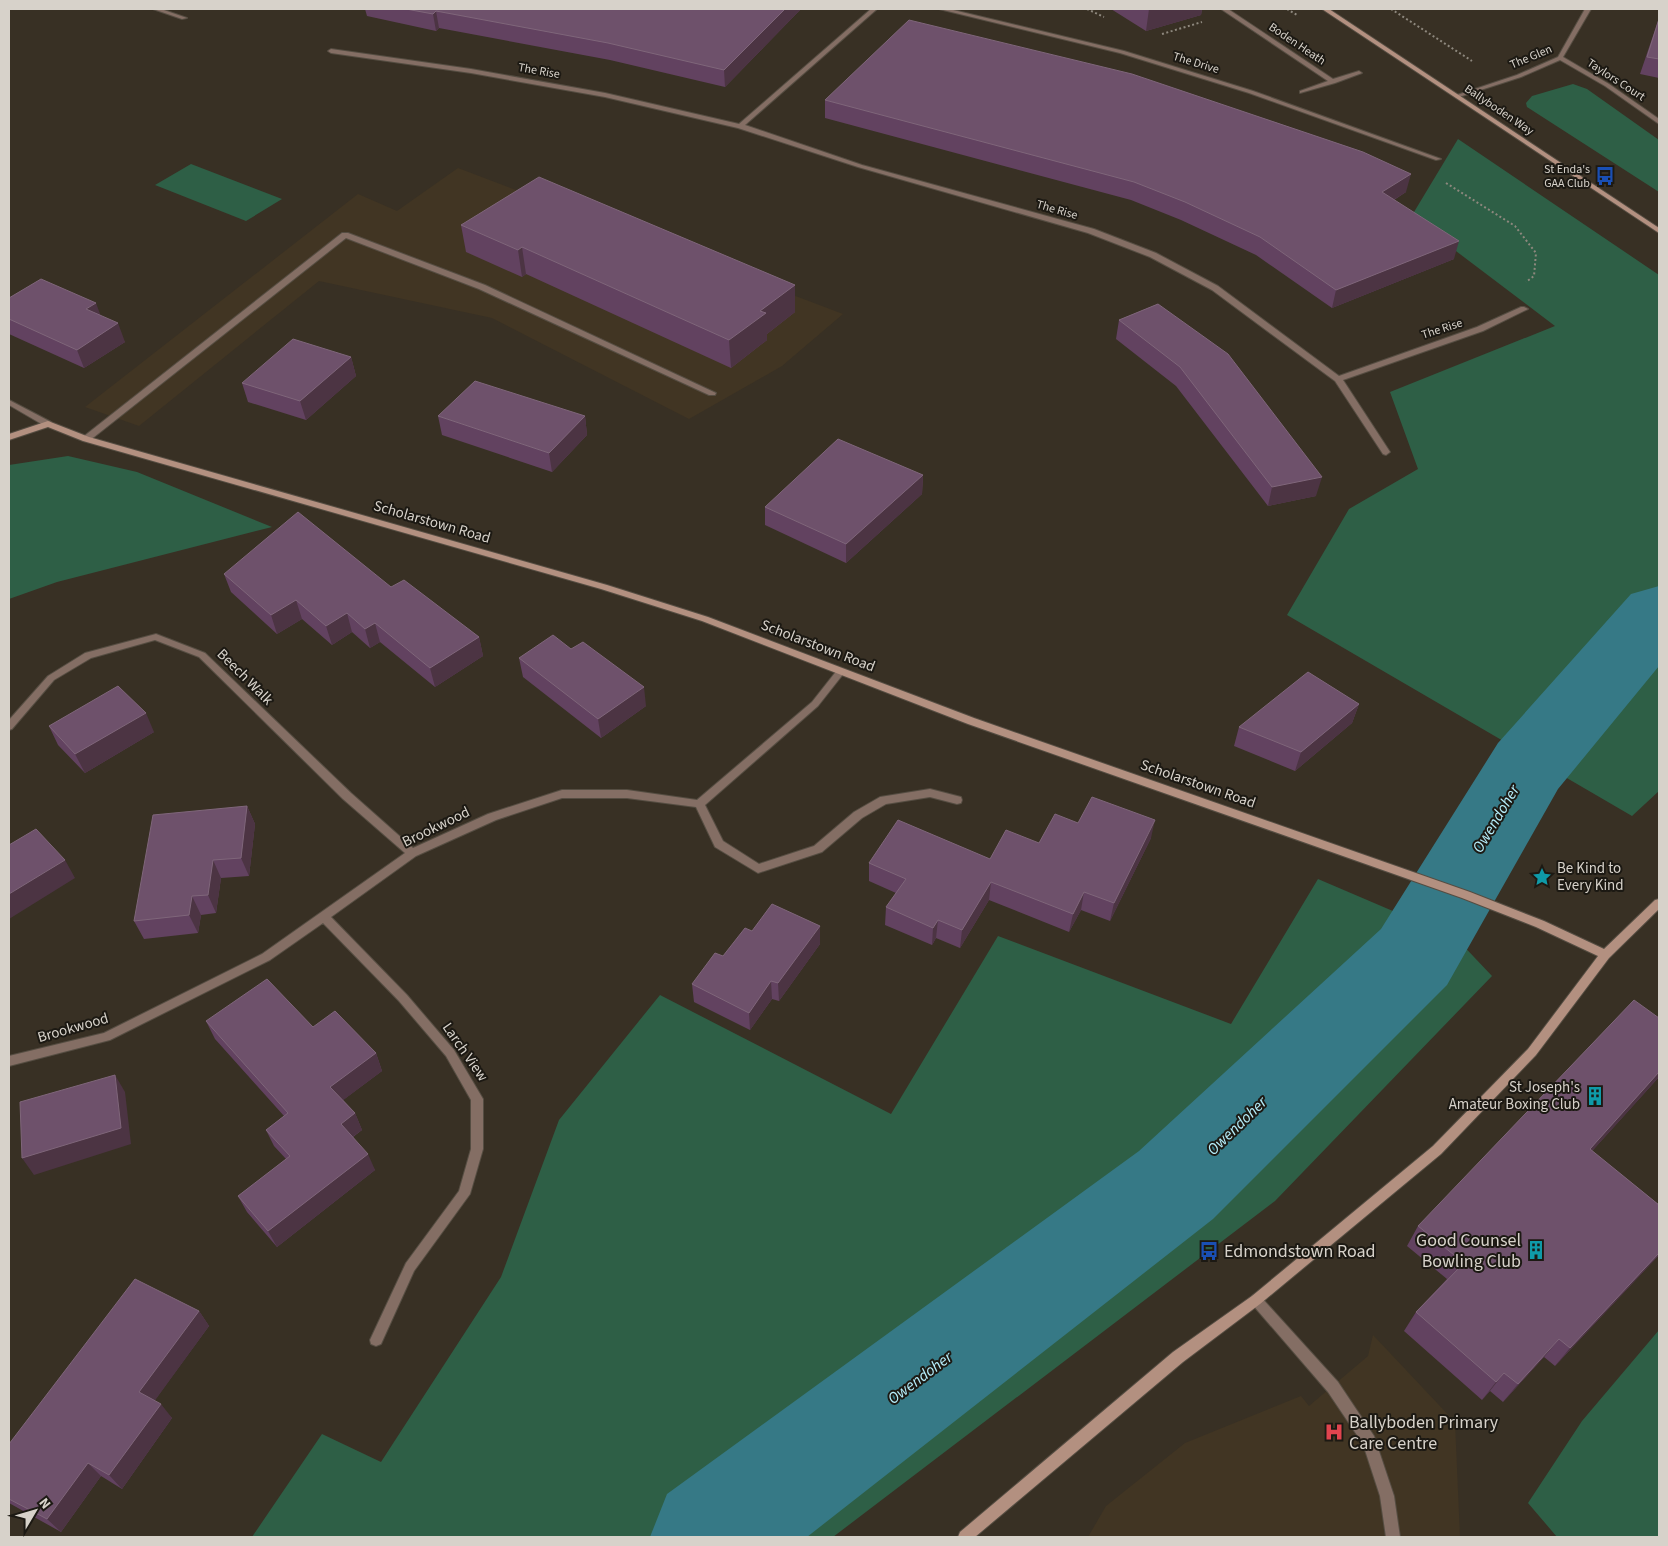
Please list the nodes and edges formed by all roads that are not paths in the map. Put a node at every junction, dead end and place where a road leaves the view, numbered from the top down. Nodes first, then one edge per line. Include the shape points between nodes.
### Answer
1 (156, 9) edge
2 (874, 9) edge
3 (942, 9) edge
4 (1224, 9) edge
5 (1325, 9) edge
6 (1588, 9) edge
7 (184, 18) dead end
8 (331, 50) dead end
9 (1560, 58) junction
10 (1358, 73) dead end
11 (1333, 82) junction
12 (1302, 92) dead end
13 (1457, 96) junction
14 (1659, 122) edge
15 (740, 126) junction
16 (1438, 158) dead end
17 (1659, 231) edge
18 (1524, 310) dead end
19 (1338, 379) junction
20 (712, 393) dead end
21 (9, 402) edge
22 (48, 424) junction
23 (9, 437) edge
24 (86, 439) junction
25 (1386, 452) dead end
26 (841, 671) junction
27 (9, 726) edge
28 (957, 800) dead end
29 (699, 804) junction
30 (412, 853) junction
31 (1659, 903) edge
32 (324, 917) junction
33 (1605, 955) junction
34 (9, 1061) edge
35 (1256, 1300) junction
36 (376, 1340) dead end
37 (965, 1537) edge
38 (1394, 1537) edge

1 - 7 street
2 - 15 street
3 - 16 street, The Drive via 1132,55 1251,92
4 - 11 street, Boden Heath
5 - 13 main road, Ballyboden Way
6 - 9 street, The Glen
8 - 15 street, The Rise via 605,95
9 - 13 street, The Glen via 1519,76
9 - 14 street, Taylors Court via 1607,85
10 - 11 street, Boden Heath
11 - 12 street, Boden Heath
13 - 17 main road, Ballyboden Way
15 - 19 street, The Rise via 860,166 1091,232 1153,255 1214,288
18 - 19 street, The Rise via 1480,329
19 - 25 street, The Rise
20 - 24 street via 482,287 345,235
21 - 22 street, Scholarstown Road
22 - 23 main road
22 - 24 main road, Scholarstown Road
24 - 26 main road, Scholarstown Road via 604,587 705,620
26 - 29 street via 815,704
26 - 33 main road, Scholarstown Road via 971,721 1466,895 1540,924
27 - 30 street, Beech Walk via 51,678 88,655 156,637 202,655 347,796
28 - 29 street via 930,793 884,800 858,816 818,849 758,869 719,844
29 - 30 street, Brookwood via 627,794 562,794 492,817
30 - 32 street, Brookwood
31 - 33 main road
32 - 34 street, Brookwood via 266,957 106,1037
32 - 36 street, Larch View via 409,1005 450,1053 477,1100 477,1149 464,1194 410,1267
33 - 35 main road via 1532,1052 1437,1150
35 - 37 main road via 1178,1357
35 - 38 street via 1333,1387 1370,1441 1387,1496

